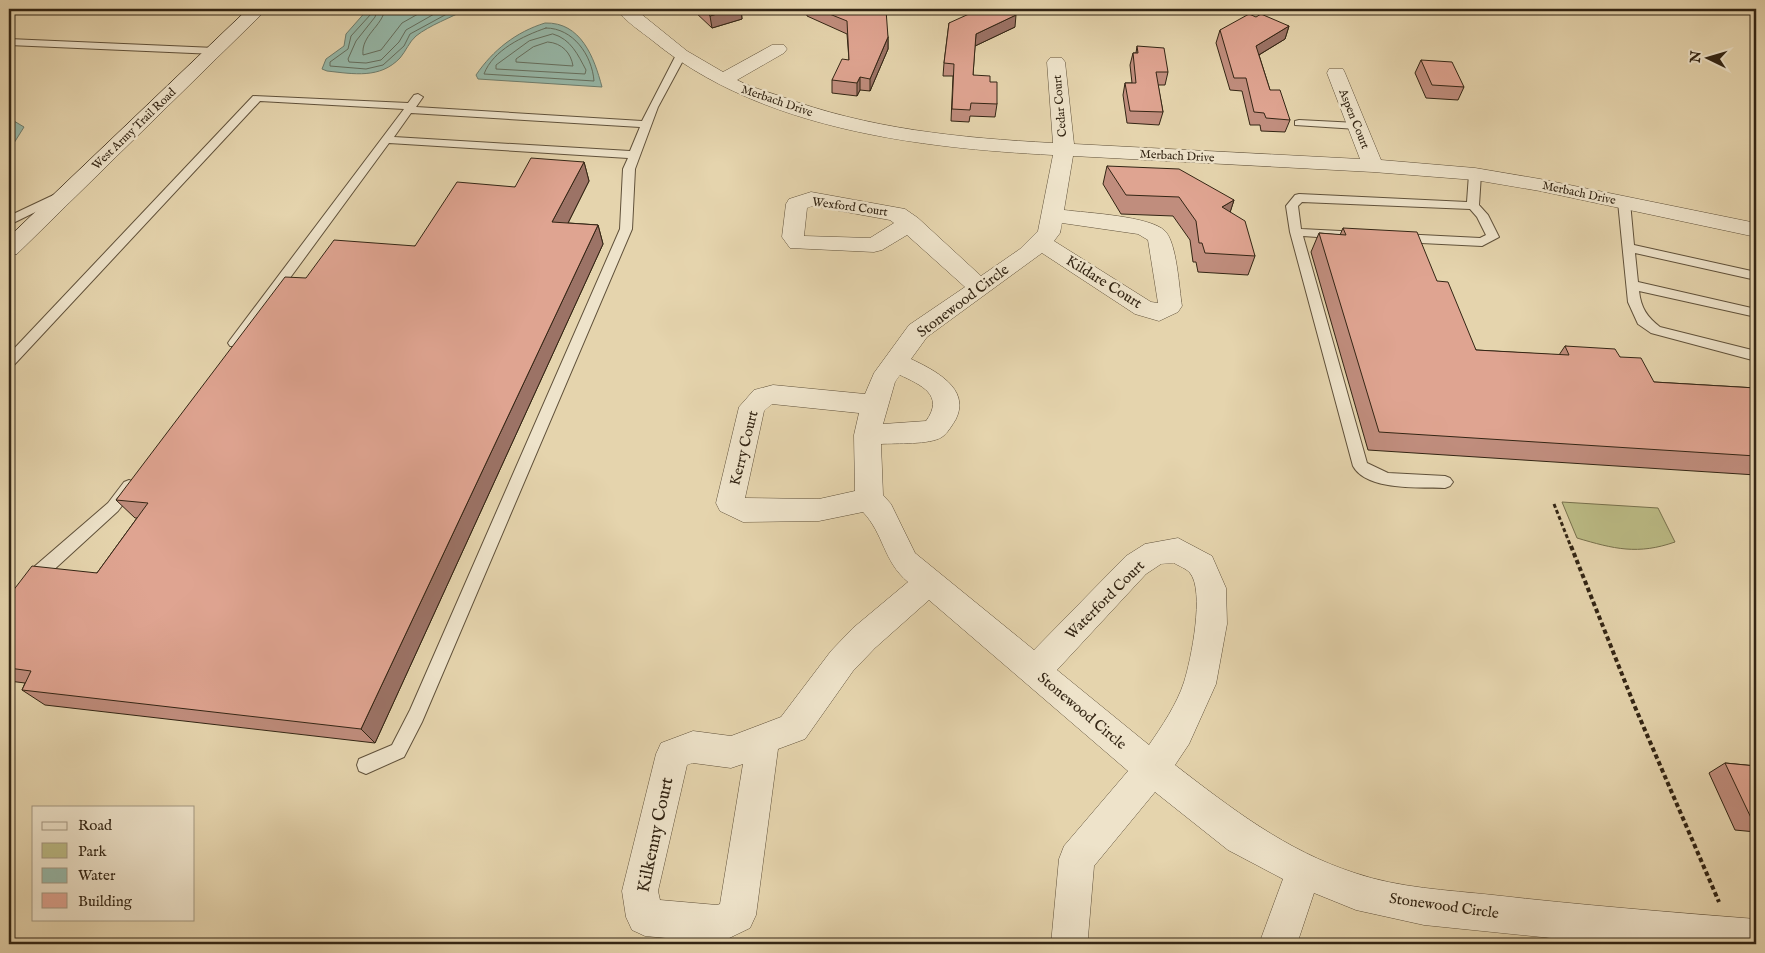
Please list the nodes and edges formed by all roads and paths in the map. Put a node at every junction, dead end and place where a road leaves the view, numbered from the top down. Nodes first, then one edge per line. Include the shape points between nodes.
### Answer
1 (258, 9) edge
2 (625, 9) edge
3 (9, 42) edge
4 (778, 49) dead end
5 (214, 51) junction
6 (681, 55) junction
7 (1056, 62) dead end
8 (1336, 73) dead end
9 (723, 80) junction
10 (413, 104) junction
11 (1297, 118) dead end
12 (1355, 121) junction
13 (646, 124) junction
14 (386, 140) junction
15 (1064, 150) junction
16 (634, 155) junction
17 (1373, 166) junction
18 (1475, 174) junction
19 (70, 190) junction
20 (1624, 202) junction
21 (1473, 206) junction
22 (9, 220) edge
23 (910, 223) junction
24 (1046, 228) junction
25 (1756, 230) edge
26 (1296, 232) junction
27 (1368, 236) edge
28 (1387, 237) edge
29 (1629, 248) junction
30 (9, 249) edge
31 (1756, 276) edge
32 (1632, 285) junction
33 (980, 287) junction
34 (1756, 312) edge
35 (226, 355) edge
36 (1756, 356) edge
37 (9, 362) edge
38 (896, 362) junction
39 (874, 405) junction
40 (867, 435) junction
41 (135, 478) edge
42 (1445, 482) dead end
43 (869, 499) junction
44 (1554, 504) dead end
45 (929, 582) junction
46 (9, 614) edge
47 (1035, 671) junction
48 (763, 740) junction
49 (366, 765) dead end
50 (1152, 769) junction
51 (1304, 871) junction
52 (1744, 937) edge
53 (1682, 938) edge
54 (1072, 944) edge
55 (1278, 944) edge

1 - 5 street, West Army Trail Road
2 - 6 street, Merbach Drive
3 - 5 lane
4 - 9 street
5 - 19 street, West Army Trail Road
6 - 9 street, Merbach Drive
6 - 13 lane
7 - 15 street, Cedar Court
8 - 12 street, Aspen Court
9 - 15 street, Merbach Drive via 802,111 890,133 955,143
10 - 13 lane
10 - 14 lane
10 - 37 lane via 257,98
11 - 12 lane
12 - 17 street, Aspen Court
13 - 16 lane
14 - 16 lane
14 - 35 lane
15 - 17 street, Merbach Drive
15 - 24 street
16 - 49 lane via 629,169 626,228 416,716 398,751
17 - 18 street, Merbach Drive
18 - 20 street, Merbach Drive
18 - 21 lane
19 - 22 lane
19 - 30 street, West Army Trail Road
20 - 25 street, Merbach Drive
20 - 29 lane
21 - 26 lane via 1299,198 1292,206
21 - 28 lane via 1494,237 1489,240
23 - 23 street, Wexford Court via 897,214 810,200 797,204 793,236 798,243 874,245
23 - 33 street, Wexford Court
24 - 24 street, Kildare Court via 1144,228 1157,236 1170,306 1159,313 1143,308
24 - 33 street, Stonewood Circle via 1028,254
26 - 27 lane
26 - 42 lane via 1360,466 1379,477
29 - 31 lane
29 - 32 lane
32 - 34 lane
32 - 36 lane via 1637,312 1656,330
33 - 38 street, Stonewood Circle via 918,331
38 - 39 street, Stonewood Circle via 883,380
38 - 40 street via 942,388 948,404 945,418 934,430
39 - 40 street, Stonewood Circle
39 - 43 street, Kerry Court via 773,394 763,396 752,407 730,503 743,511 820,510
40 - 43 street, Stonewood Circle
41 - 46 lane via 113,507 41,571
43 - 45 street, Stonewood Circle via 881,512 905,562
44 - 52 path via 1635,707 1710,876
45 - 47 street, Stonewood Circle
45 - 48 street, Kilkenny Court via 842,661 793,728
47 - 50 street, Stonewood Circle
47 - 50 street, Waterford Court via 1136,565 1155,553 1178,550 1202,566 1211,588 1212,624 1200,684 1177,733
48 - 48 street, Kilkenny Court via 731,752 693,747 673,754 640,891 645,916 719,924 737,915
50 - 51 street, Stonewood Circle via 1241,837
50 - 54 street, Waterford Court via 1077,859 1069,941
51 - 53 street, Stonewood Circle via 1356,892 1424,906
51 - 55 street
52 - 53 street, Stonewood Circle

